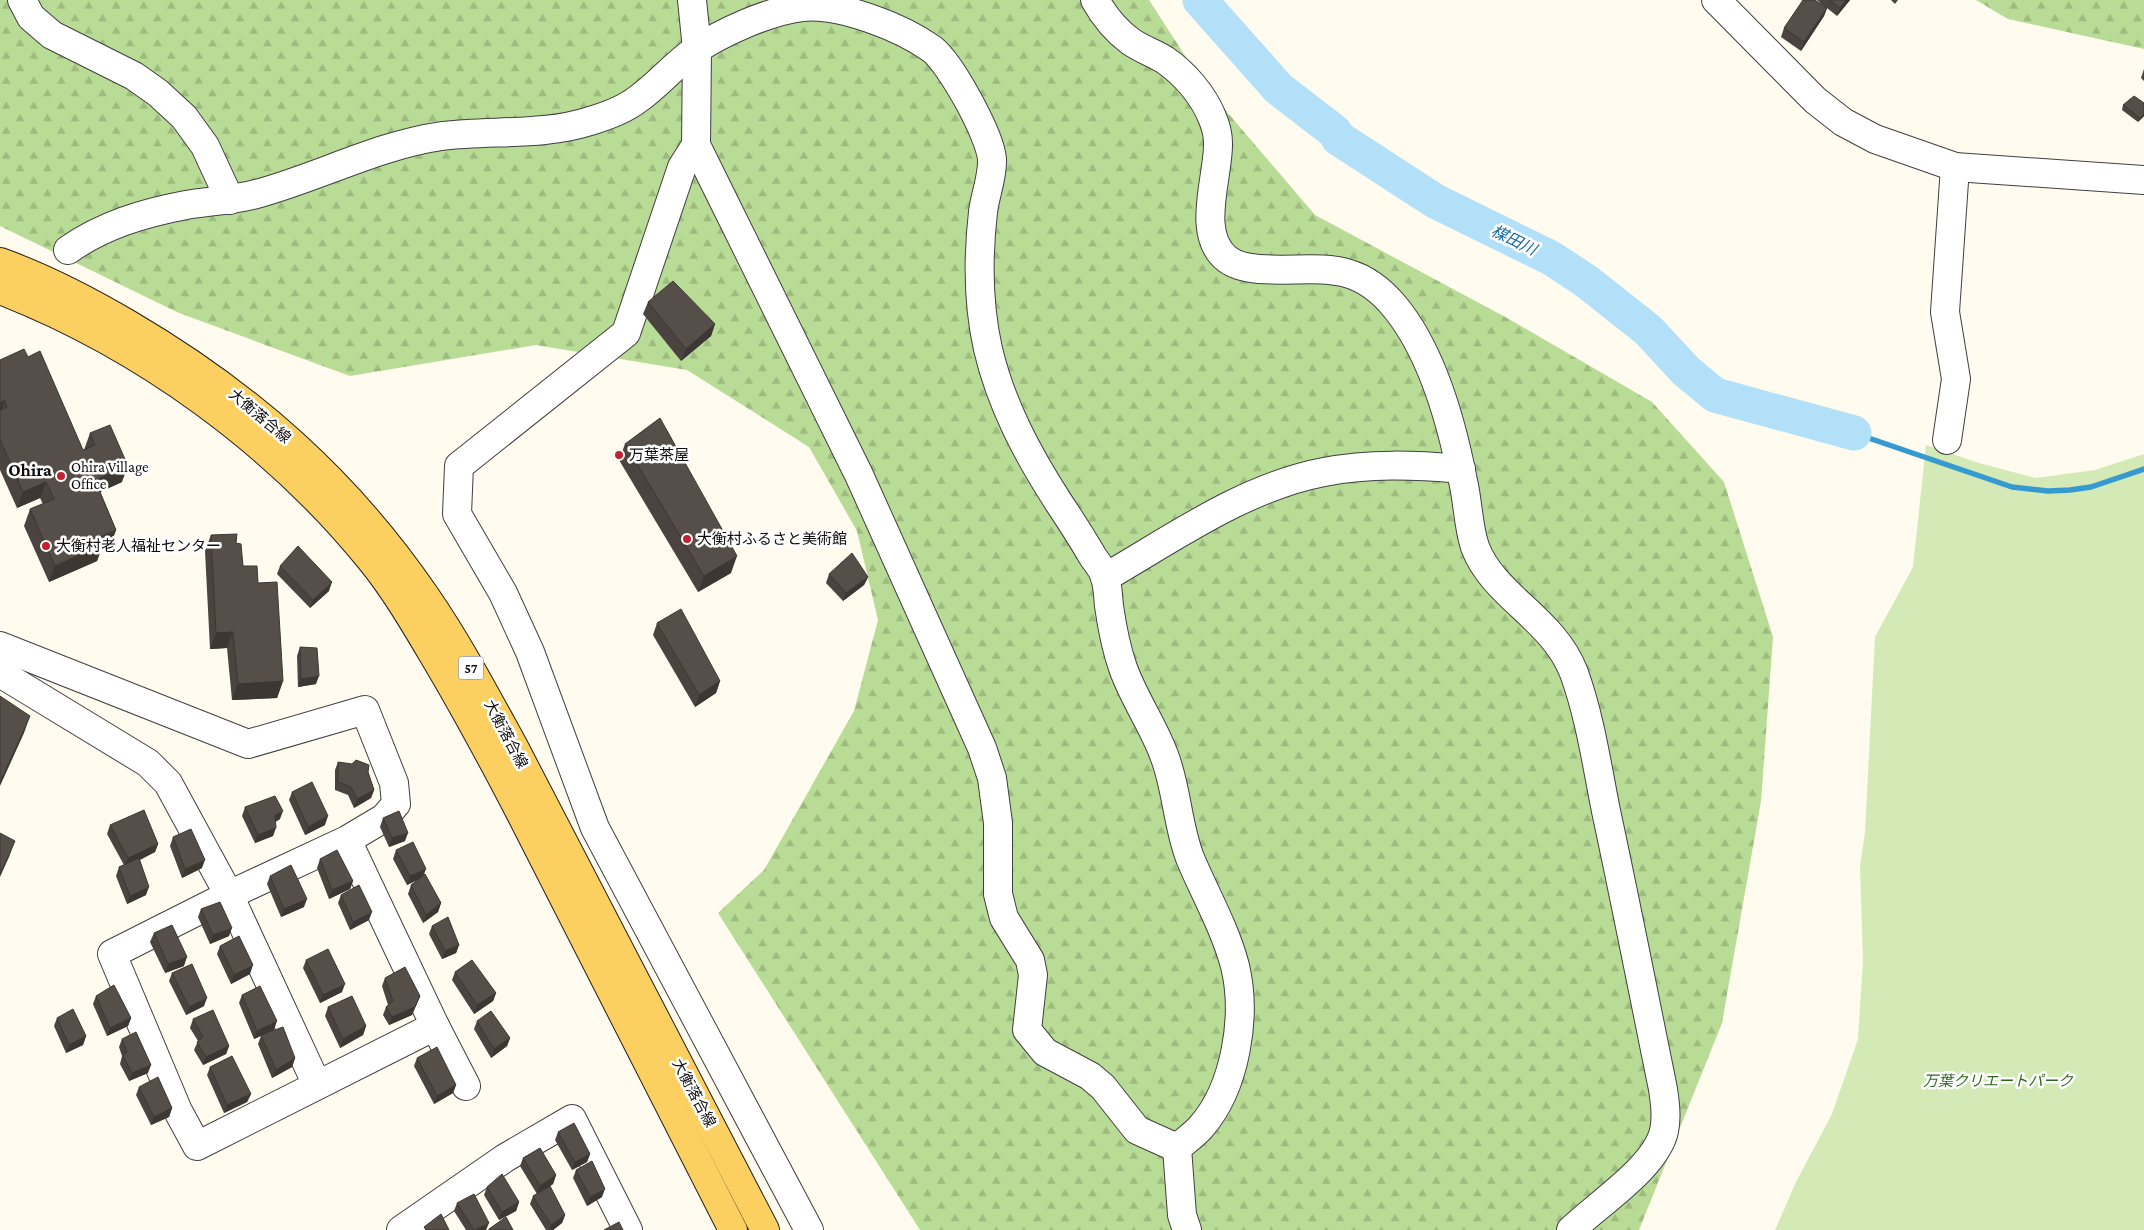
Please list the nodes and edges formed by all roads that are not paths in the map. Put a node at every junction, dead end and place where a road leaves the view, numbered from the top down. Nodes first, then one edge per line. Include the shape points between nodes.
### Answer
1 (22, 0) edge
2 (692, 0) edge
3 (1095, 0) edge
4 (1716, 0) edge
5 (697, 49) junction
6 (696, 145) junction
7 (1955, 167) junction
8 (2144, 180) edge
9 (230, 200) junction
10 (68, 250) dead end
11 (0, 262) edge
12 (0, 290) edge
13 (1947, 440) dead end
14 (1461, 469) junction
15 (1106, 577) junction
16 (0, 646) edge
17 (0, 673) edge
18 (347, 840) junction
19 (229, 895) junction
20 (435, 1026) junction
21 (317, 1085) junction
22 (466, 1086) dead end
23 (1177, 1148) junction
24 (617, 1226) edge
25 (401, 1230) edge
26 (733, 1230) edge
27 (765, 1230) edge
28 (809, 1230) edge
29 (1186, 1230) edge
30 (1571, 1230) edge

1 - 9 street via 31,17 52,35 134,76 184,117 205,146
2 - 5 street
3 - 14 street via 1112,26 1185,77 1212,117 1218,141 1210,217 1213,239 1226,258 1246,268 1344,271 1382,292 1414,332 1430,367
4 - 7 street via 1815,100 1843,122 1875,139
5 - 6 street
5 - 9 street via 636,101 616,113 590,121 532,130 439,137 394,147 289,184
5 - 15 street via 747,23 779,12 826,7 849,12 907,36 935,52 949,67 984,133 992,157 979,250 987,346 999,388 1014,427 1038,470
6 - 23 street via 859,475 982,748 992,778 998,823 998,894 1004,918 1030,960 1033,975 1026,1030 1045,1052 1090,1076 1103,1087 1137,1130
6 - 28 street via 682,167 626,333 459,466 456,514 503,593 530,652 595,828
7 - 8 street
7 - 13 street via 1945,312 1956,379
9 - 10 street via 186,205 120,222 87,236
11 - 27 main road, 大衡落合線 / 57 via 34,274 106,311 177,353 225,387 310,459 389,547 426,597 482,689
12 - 26 main road, 大衡落合線 / 57 via 93,332 202,400 253,440 333,516 371,560 408,611 465,706
14 - 15 street via 1358,467 1292,480 1254,494
14 - 30 street via 1474,545 1484,567 1551,635 1563,650 1573,673 1594,754 1663,1089 1664,1131 1656,1151 1641,1170
15 - 23 street via 1114,636 1124,671 1166,760 1180,831 1236,969 1238,1042 1231,1070 1220,1098 1201,1127
16 - 18 street via 248,744 365,710 394,783 396,804 384,818
17 - 19 street via 148,763 168,783
18 - 19 street
18 - 20 street
19 - 21 street
19 - 21 street via 112,954 178,1111 197,1146
20 - 21 street
20 - 22 street
23 - 29 street
24 - 25 street via 572,1119 505,1158

